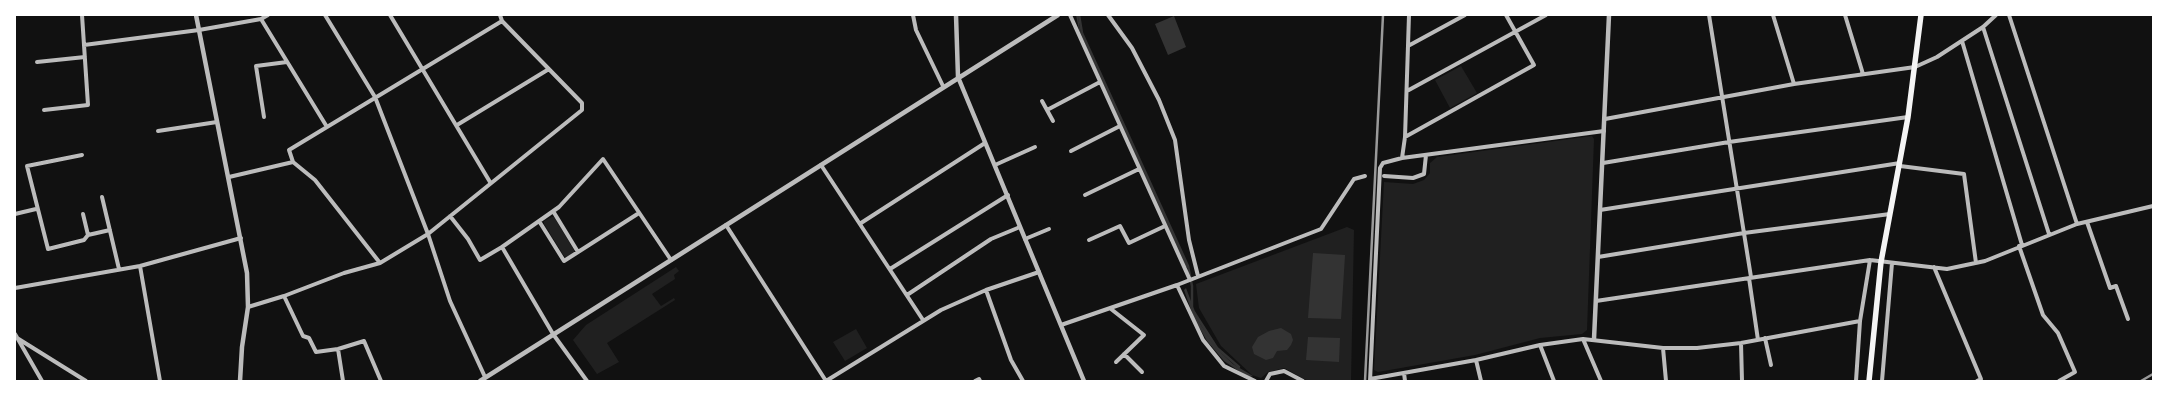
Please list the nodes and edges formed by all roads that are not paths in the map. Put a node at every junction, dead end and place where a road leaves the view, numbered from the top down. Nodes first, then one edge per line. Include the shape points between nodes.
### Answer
1 (82, 15) edge
2 (196, 15) edge
3 (268, 15) edge
4 (325, 15) edge
5 (391, 15) edge
6 (500, 15) edge
7 (913, 15) edge
8 (956, 15) edge
9 (1058, 15) edge
10 (1070, 15) edge
11 (1108, 15) edge
12 (1410, 15) edge
13 (1465, 15) edge
14 (1506, 15) edge
15 (1546, 15) edge
16 (1609, 15) edge
17 (1709, 15) edge
18 (1773, 15) edge
19 (1845, 15) edge
20 (1921, 15) edge
21 (1996, 15) edge
22 (2009, 15) edge
23 (261, 18) junction
24 (502, 21) junction
25 (1983, 27) junction
26 (198, 30) junction
27 (1514, 31) junction
28 (1962, 41) junction
29 (84, 45) junction
30 (1408, 46) junction
31 (85, 57) junction
32 (37, 62) dead end
33 (287, 62) junction
34 (1915, 68) junction
35 (422, 69) junction
36 (549, 69) junction
37 (1863, 74) junction
38 (958, 76) junction
39 (1100, 82) junction
40 (1794, 84) junction
41 (943, 86) junction
42 (1407, 92) junction
43 (375, 97) junction
44 (1722, 98) junction
45 (1042, 100) dead end
46 (44, 110) dead end
47 (1047, 110) junction
48 (1908, 117) junction
49 (264, 118) dead end
50 (1605, 119) junction
51 (1053, 121) dead end
52 (218, 122) junction
53 (457, 125) junction
54 (1120, 126) junction
55 (327, 127) junction
56 (158, 131) dead end
57 (1604, 131) junction
58 (1405, 137) junction
59 (1729, 142) junction
60 (986, 143) junction
61 (1035, 147) dead end
62 (1071, 151) dead end
63 (82, 155) dead end
64 (1426, 155) junction
65 (1402, 158) junction
66 (293, 162) junction
67 (1603, 163) junction
68 (821, 165) junction
69 (995, 165) junction
70 (1900, 165) junction
71 (1140, 169) junction
72 (1365, 176) dead end
73 (1384, 176) dead end
74 (229, 177) junction
75 (490, 182) junction
76 (1737, 188) junction
77 (1008, 194) junction
78 (1085, 195) dead end
79 (102, 197) dead end
80 (2152, 206) edge
81 (36, 209) junction
82 (1600, 210) junction
83 (553, 211) junction
84 (639, 213) junction
85 (2153, 213) edge
86 (15, 214) edge
87 (83, 214) dead end
88 (1890, 214) junction
89 (450, 216) junction
90 (539, 221) junction
91 (2087, 222) junction
92 (861, 223) junction
93 (2077, 224) junction
94 (726, 225) junction
95 (1165, 226) junction
96 (1020, 227) junction
97 (1049, 228) dead end
98 (110, 230) junction
99 (1744, 233) junction
100 (428, 234) junction
101 (2049, 234) junction
102 (88, 235) junction
103 (241, 238) junction
104 (1025, 239) junction
105 (1088, 240) dead end
106 (2021, 246) junction
107 (502, 247) junction
108 (578, 252) junction
109 (1598, 257) junction
110 (671, 260) junction
111 (1870, 260) junction
112 (1881, 262) junction
113 (380, 263) junction
114 (1892, 263) junction
115 (1976, 263) junction
116 (140, 266) junction
117 (1934, 267) junction
118 (119, 269) junction
119 (890, 269) junction
120 (1039, 272) junction
121 (1198, 276) junction
122 (1750, 278) junction
123 (1190, 280) junction
124 (1177, 285) junction
125 (15, 288) edge
126 (986, 290) junction
127 (907, 295) junction
128 (284, 296) junction
129 (1596, 302) junction
130 (248, 306) junction
131 (1111, 308) junction
132 (2128, 319) dead end
133 (922, 320) junction
134 (1860, 321) junction
135 (1062, 325) junction
136 (553, 334) junction
137 (16, 336) edge
138 (1764, 338) junction
139 (1583, 339) junction
140 (1594, 339) junction
141 (1758, 340) junction
142 (1741, 344) junction
143 (1540, 345) junction
144 (1664, 348) junction
145 (338, 349) junction
146 (1124, 354) junction
147 (1476, 360) junction
148 (1116, 362) dead end
149 (1771, 365) dead end
150 (1142, 372) dead end
151 (1404, 373) junction
152 (485, 377) junction
153 (1370, 380) edge
154 (42, 381) edge
155 (86, 381) edge
156 (160, 381) edge
157 (240, 381) edge
158 (343, 381) edge
159 (381, 381) edge
160 (480, 381) edge
161 (587, 381) edge
162 (826, 381) edge
163 (975, 381) edge
164 (980, 381) edge
165 (1023, 381) edge
166 (1084, 381) edge
167 (1255, 381) edge
168 (1266, 381) edge
169 (1303, 381) edge
170 (1405, 381) edge
171 (1482, 381) edge
172 (1554, 381) edge
173 (1601, 381) edge
174 (1666, 381) edge
175 (1742, 381) edge
176 (1856, 381) edge
177 (1869, 381) edge
178 (1882, 381) edge
179 (1977, 381) edge
180 (2059, 381) edge

1 - 29 street
2 - 26 street
3 - 23 street
4 - 43 street
5 - 35 street
6 - 24 street
7 - 41 street via 916,30
8 - 38 street
9 - 38 street
10 - 39 street
11 - 121 street via 1132,48 1175,140 1189,240
12 - 30 street
13 - 30 street
14 - 27 street
15 - 27 street
16 - 50 street
17 - 44 street
18 - 40 street
19 - 37 street
20 - 34 main road
21 - 25 street
22 - 93 street
23 - 26 street
23 - 33 street
24 - 35 street
24 - 36 street
25 - 28 street
25 - 101 street
26 - 29 street
26 - 52 street
27 - 42 street
27 - 58 street via 1534,65
28 - 34 street
28 - 106 street
29 - 31 street
30 - 42 street
31 - 32 street
31 - 46 street via 88,105
33 - 49 street via 256,66
33 - 55 street
34 - 37 street
34 - 48 main road
35 - 43 street
35 - 53 street
36 - 53 street
36 - 75 street via 582,103 582,110
37 - 40 street
38 - 41 street
38 - 60 street
39 - 47 street
39 - 54 street
40 - 44 street
41 - 68 street
42 - 58 street
43 - 55 street
43 - 100 street
44 - 50 street
44 - 59 street
45 - 47 street
47 - 51 street
48 - 59 street
48 - 70 main road
50 - 57 street
52 - 56 street
52 - 74 street
53 - 75 street
54 - 62 street
54 - 71 street
55 - 66 street via 290,150
57 - 64 street
57 - 67 street
58 - 65 street
59 - 67 street
59 - 76 street
60 - 69 street
60 - 92 street
61 - 69 street
63 - 81 street via 26,166
64 - 65 street
64 - 73 street via 1424,174 1413,178
65 - 153 street via 1383,163 1380,168
66 - 74 street
66 - 113 street via 315,180
67 - 82 street
68 - 92 street
68 - 94 street
69 - 77 street
70 - 76 street
70 - 88 main road
70 - 115 street via 1964,174
71 - 78 street
71 - 95 street
72 - 121 street via 1354,179 1321,229
74 - 103 street
75 - 89 street
76 - 82 street
76 - 99 street
77 - 96 street
77 - 119 street
79 - 98 street
80 - 85 street
80 - 91 street
81 - 86 street
81 - 102 street via 48,249 84,240
82 - 109 street
83 - 84 street via 603,159
83 - 90 street
83 - 108 street
84 - 108 street
84 - 110 street
87 - 102 street
88 - 99 street
88 - 112 main road
89 - 100 street
89 - 107 street via 480,260
90 - 107 street
90 - 108 street via 564,261
91 - 93 street
91 - 132 street via 2110,288 2116,286
92 - 119 street
93 - 101 street
94 - 110 street
94 - 162 street
95 - 105 street via 1129,243 1120,226
95 - 123 street
96 - 104 street
96 - 127 street via 991,239
97 - 104 street
98 - 102 street
98 - 118 street
99 - 109 street
99 - 122 street
100 - 113 street
100 - 152 street via 450,301
101 - 106 street
103 - 116 street
103 - 130 street
104 - 120 street
106 - 115 street
106 - 180 street via 2043,315 2058,333 2075,372
107 - 136 street
109 - 129 street
110 - 136 street
111 - 112 street
111 - 122 street
111 - 134 street
112 - 114 street
112 - 177 main road
113 - 128 street
114 - 117 street
114 - 178 street
115 - 117 street via 1947,269
116 - 118 street
116 - 156 street
117 - 179 street via 1982,379
118 - 125 street
119 - 127 street
120 - 126 street
120 - 135 street
121 - 123 street
122 - 129 street
122 - 141 street
123 - 124 street
124 - 131 street
124 - 167 street via 1203,340 1224,366
126 - 133 street
126 - 165 street
127 - 133 street
128 - 130 street
128 - 145 street via 303,336 309,338 316,352
129 - 140 street
130 - 157 street
131 - 135 street
131 - 146 street via 1144,335
133 - 162 street
134 - 138 street
134 - 176 street
135 - 166 street
136 - 152 street
136 - 161 street
137 - 154 street
137 - 155 street
138 - 141 street
138 - 149 street
139 - 140 street
139 - 143 street
139 - 173 street
140 - 144 street
141 - 142 street
142 - 144 street
142 - 175 street
143 - 147 street
143 - 172 street
144 - 174 street
145 - 158 street
145 - 159 street via 364,341
146 - 148 street
146 - 150 street
147 - 151 street
147 - 171 street
151 - 153 street
151 - 170 street
152 - 160 street
163 - 164 street
168 - 169 street via 1270,374 1284,371

